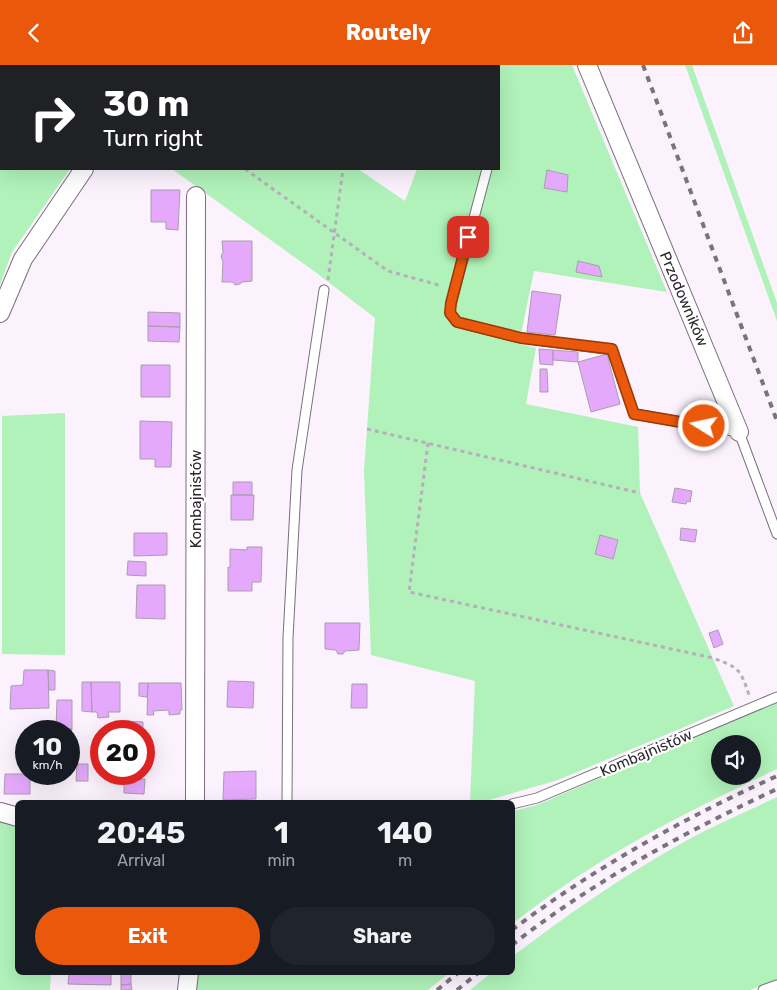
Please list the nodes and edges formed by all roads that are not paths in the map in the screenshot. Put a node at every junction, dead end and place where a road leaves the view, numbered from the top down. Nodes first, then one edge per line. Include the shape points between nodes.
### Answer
1 (587, 65) edge
2 (83, 170) edge
3 (487, 170) edge
4 (196, 196) dead end
5 (324, 289) road end
6 (0, 313) edge
7 (739, 432) junction
8 (777, 534) edge
9 (777, 697) edge
10 (195, 800) edge
11 (288, 800) edge
12 (515, 803) edge
13 (0, 812) edge
14 (15, 816) edge
15 (189, 975) edge
16 (777, 985) edge
17 (187, 990) edge
18 (763, 990) edge

1 - 7 street, Przodowników
2 - 6 street via 23,259
3 - 7 lane via 450,313 457,322 521,338 612,349 634,414
4 - 10 street, Kombajnistów
5 - 11 lane via 297,470 288,638
7 - 8 lane, Przodowników
9 - 12 lane, Kombajnistów via 537,798
13 - 14 street
15 - 17 street
16 - 18 lane

